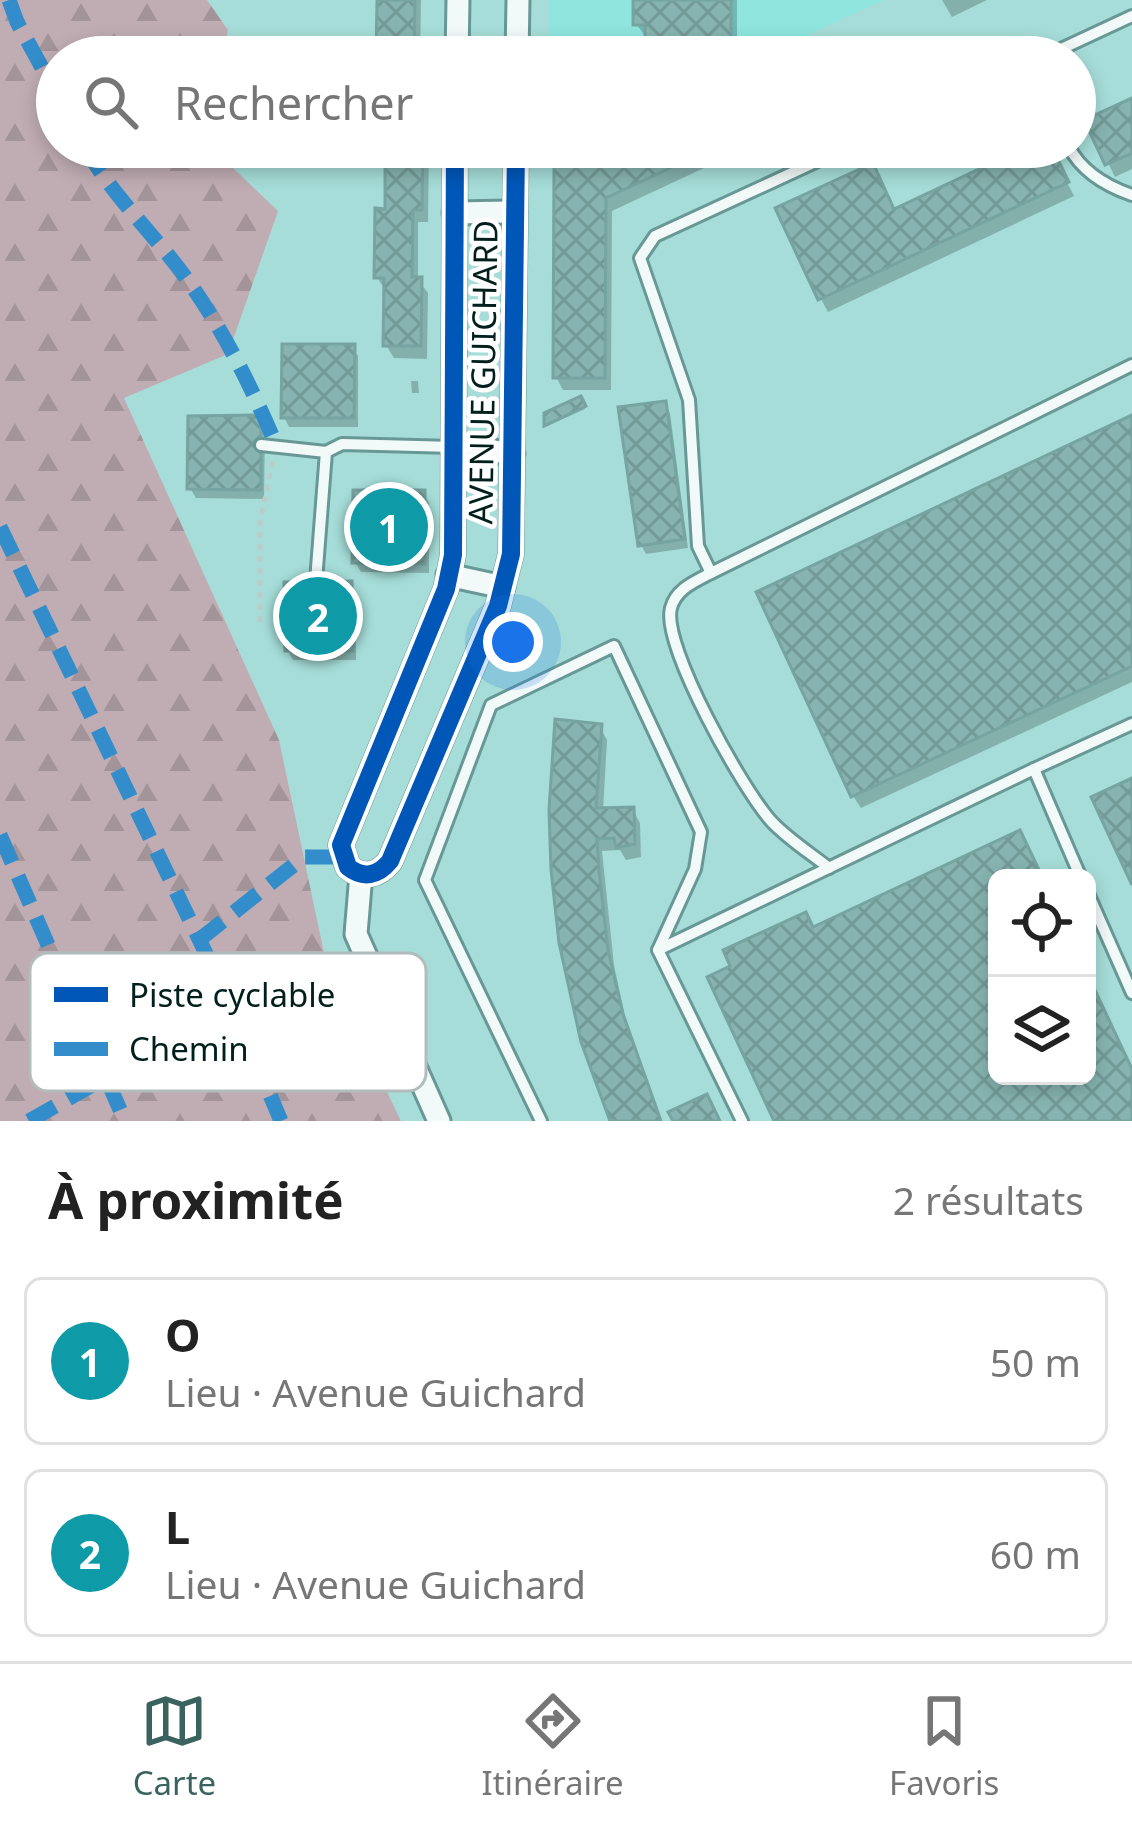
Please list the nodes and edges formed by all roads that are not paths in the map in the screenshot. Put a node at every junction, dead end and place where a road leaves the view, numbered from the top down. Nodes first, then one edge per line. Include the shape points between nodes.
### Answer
1 (458, 0) edge
2 (518, 0) edge
3 (1132, 16) edge
4 (457, 36) edge
5 (518, 36) edge
6 (1089, 36) edge
7 (455, 168) edge
8 (516, 168) edge
9 (802, 168) edge
10 (1087, 168) edge
11 (1132, 195) edge
12 (515, 212) junction
13 (454, 213) junction
14 (1132, 365) edge
15 (261, 445) dead end
16 (454, 447) junction
17 (326, 452) junction
18 (513, 453) junction
19 (711, 573) junction
20 (448, 575) junction
21 (316, 581) dead end
22 (503, 587) junction
23 (1132, 724) edge
24 (1034, 769) junction
25 (830, 868) junction
26 (1078, 869) edge
27 (362, 874) junction
28 (1096, 911) edge
29 (658, 950) junction
30 (364, 953) edge
31 (1132, 993) edge
32 (426, 1091) edge
33 (439, 1121) edge
34 (541, 1121) edge
35 (742, 1121) edge

1 - 4 street
2 - 5 street
3 - 6 lane
7 - 13 street, AVENUE GUICHARD
8 - 12 street, AVENUE GUICHARD
9 - 19 lane via 655,236 640,258 689,400 698,546
10 - 11 lane
12 - 13 street
12 - 18 street, AVENUE GUICHARD
13 - 16 street, AVENUE GUICHARD
14 - 19 lane
15 - 17 lane
16 - 17 lane via 342,444
16 - 18 street, AVENUE GUICHARD
16 - 20 street, AVENUE GUICHARD
17 - 21 lane
18 - 22 street, AVENUE GUICHARD via 512,554
19 - 25 lane via 671,604 672,641 745,790
20 - 22 street
20 - 27 street, AVENUE GUICHARD via 341,844 348,867
22 - 27 street, AVENUE GUICHARD via 390,861
23 - 24 lane
24 - 25 lane
24 - 26 lane
25 - 29 lane
27 - 30 street via 356,934
28 - 31 lane
29 - 34 lane via 695,869 701,832 614,646 491,705 425,880
29 - 35 lane
32 - 33 street

